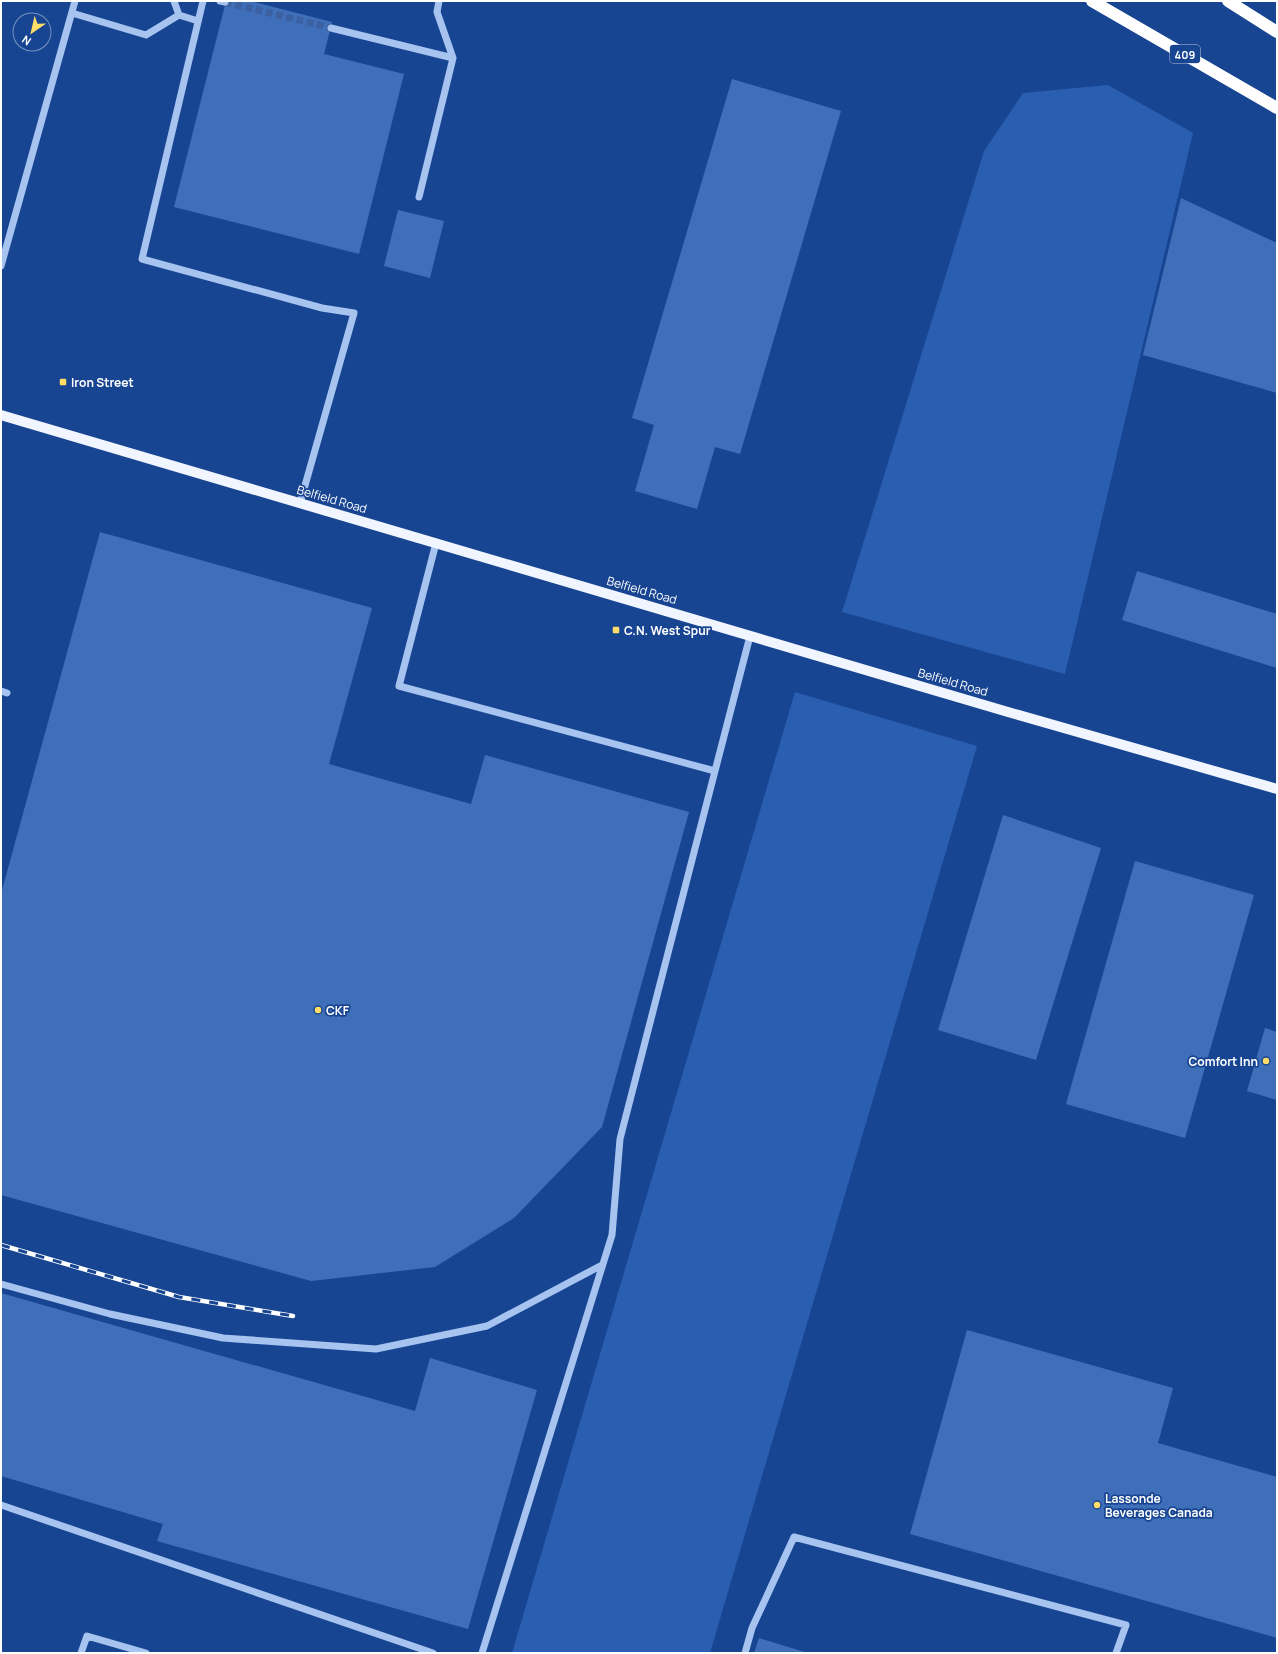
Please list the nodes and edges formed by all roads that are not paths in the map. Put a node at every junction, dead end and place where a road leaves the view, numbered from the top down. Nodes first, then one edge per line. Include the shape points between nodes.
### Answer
1 (75, 1) edge
2 (174, 1) edge
3 (203, 1) edge
4 (439, 1) edge
5 (1092, 1) edge
6 (1228, 1) edge
7 (72, 13) junction
8 (179, 15) junction
9 (198, 21) junction
10 (331, 28) tunnel mouth
11 (1277, 32) edge
12 (453, 58) junction
13 (1277, 108) edge
14 (419, 197) dead end
15 (1, 266) edge
16 (1, 415) edge
17 (300, 503) junction
18 (436, 543) junction
19 (750, 636) junction
20 (714, 771) junction
21 (1277, 789) edge
22 (602, 1265) junction
23 (1, 1284) edge
24 (1, 1505) edge
25 (81, 1653) edge
26 (146, 1653) edge
27 (433, 1653) edge
28 (482, 1653) edge
29 (745, 1653) edge
30 (1116, 1653) edge

1 - 7 street
2 - 8 street
3 - 9 street
4 - 12 street via 436,12
5 - 13 highway, 409
6 - 11 highway
7 - 8 street via 146,36
7 - 15 street
8 - 9 street
9 - 17 street via 142,259 322,308 354,313
10 - 12 street
12 - 14 street
16 - 17 main road, Belfield Road
17 - 18 main road, Belfield Road
18 - 19 main road, Belfield Road
18 - 20 street via 399,686
19 - 20 street
19 - 21 main road, Belfield Road
20 - 22 street via 620,1139 612,1235
22 - 23 street via 487,1326 376,1349 224,1338 110,1314
22 - 28 street
24 - 27 street
25 - 26 street via 87,1636
29 - 30 street via 752,1628 794,1537 1126,1625

